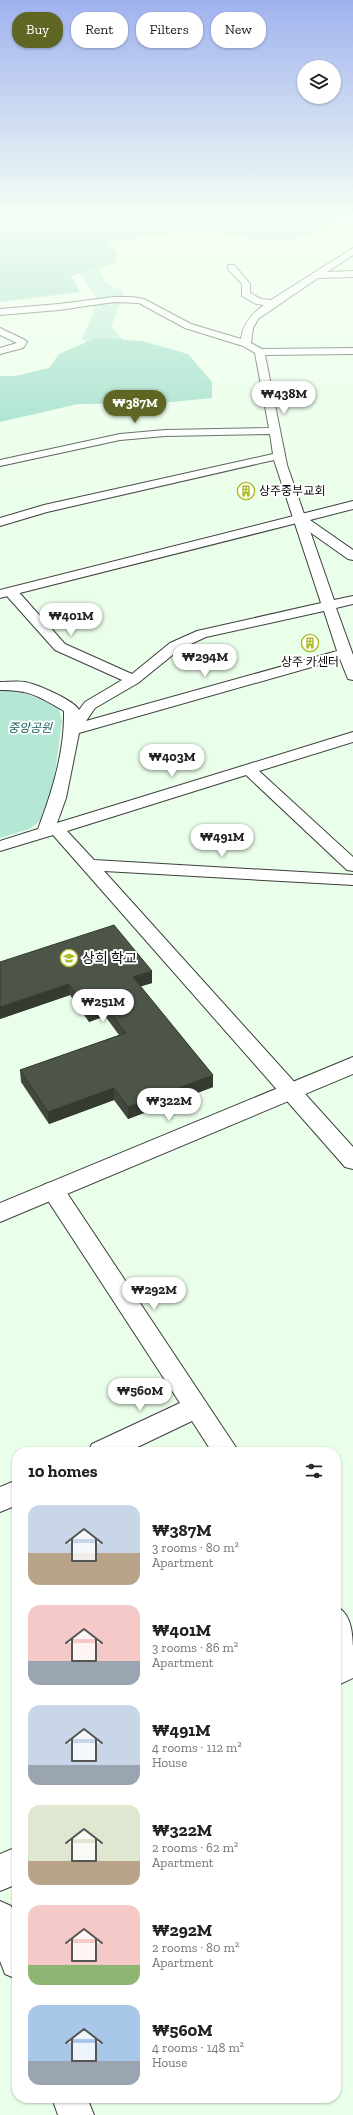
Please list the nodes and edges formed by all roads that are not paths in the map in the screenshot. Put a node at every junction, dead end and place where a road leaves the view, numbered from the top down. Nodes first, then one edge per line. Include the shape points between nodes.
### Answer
1 (165, 315) edge
2 (258, 315) edge
3 (0, 331) edge
4 (246, 344) junction
5 (0, 351) edge
6 (353, 351) edge
7 (260, 352) junction
8 (275, 431) junction
9 (279, 456) junction
10 (0, 463) edge
11 (353, 505) edge
12 (298, 518) junction
13 (0, 522) edge
14 (353, 556) edge
15 (5, 593) edge
16 (353, 600) edge
17 (329, 604) junction
18 (345, 653) junction
19 (353, 676) edge
20 (133, 680) junction
21 (0, 686) edge
22 (72, 730) junction
23 (353, 737) edge
24 (248, 769) junction
25 (51, 830) junction
26 (0, 846) edge
27 (88, 865) junction
28 (353, 866) edge
29 (353, 880) edge
30 (353, 1065) edge
31 (289, 1091) junction
32 (353, 1161) edge
33 (53, 1190) junction
34 (0, 1213) edge
35 (196, 1407) junction
36 (112, 1447) edge
37 (223, 1447) edge
38 (12, 1494) edge
39 (0, 1500) edge
40 (341, 1626) edge
41 (353, 1644) edge
42 (353, 1660) edge
43 (341, 1667) edge
44 (12, 1867) edge
45 (0, 1874) edge
46 (0, 1917) edge
47 (12, 1949) edge
48 (71, 2103) edge
49 (76, 2115) edge

1 - 4 street via 188,326
2 - 4 street via 247,325
3 - 5 street via 22,342 20,346
4 - 7 street
6 - 7 street
7 - 8 street
8 - 9 street
8 - 10 street via 120,436
9 - 12 street
9 - 13 street via 44,509
11 - 12 street
12 - 14 street
12 - 15 street
12 - 17 street
15 - 20 street via 60,647
16 - 17 street
17 - 18 street
17 - 20 street via 202,634 175,646
18 - 19 street
18 - 22 street
20 - 22 street via 90,705
21 - 22 street via 24,686 71,708
22 - 25 street
23 - 24 street
24 - 25 street
24 - 28 street
25 - 26 street
25 - 27 street
27 - 29 street
27 - 31 street
30 - 31 street
31 - 32 street
31 - 33 street
33 - 34 street
33 - 35 street
35 - 36 street
35 - 37 street
38 - 39 street
40 - 41 street
42 - 43 street
44 - 45 street
46 - 47 street
48 - 49 street

